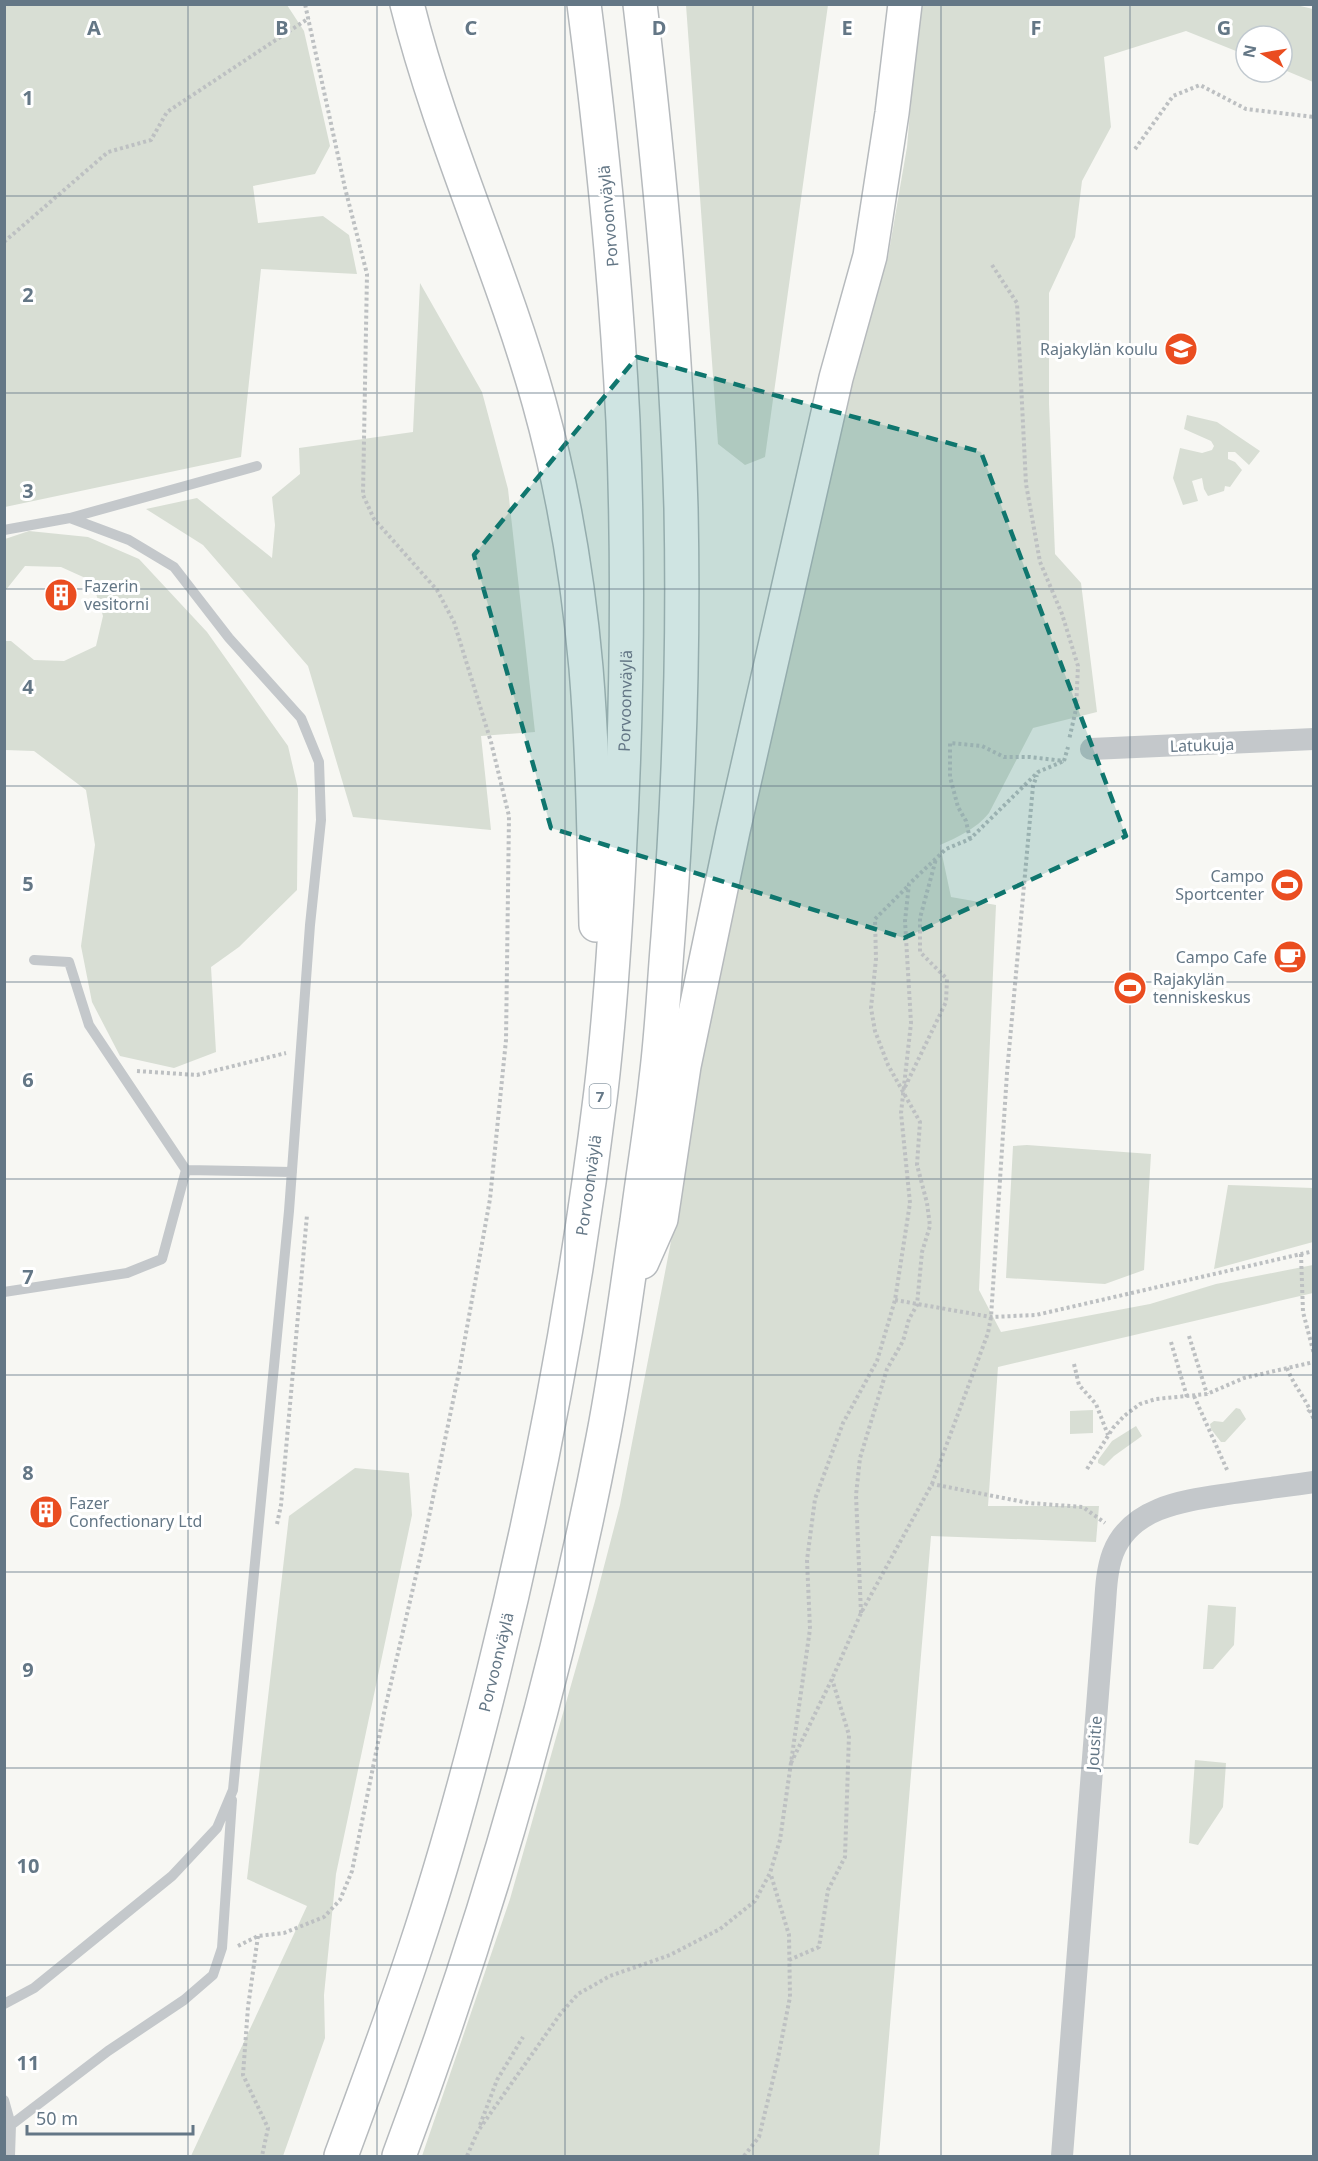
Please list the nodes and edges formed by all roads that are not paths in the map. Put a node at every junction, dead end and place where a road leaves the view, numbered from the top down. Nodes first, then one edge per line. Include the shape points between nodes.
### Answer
1 (408, 4) edge
2 (584, 4) edge
3 (639, 4) edge
4 (905, 4) edge
5 (257, 466) dead end
6 (70, 518) junction
7 (4, 530) edge
8 (1314, 739) edge
9 (1091, 749) dead end
10 (34, 960) dead end
11 (601, 1089) junction
12 (186, 1170) junction
13 (292, 1173) junction
14 (4, 1292) edge
15 (625, 1303) junction
16 (1314, 1482) edge
17 (233, 1790) junction
18 (4, 2004) edge
19 (4, 2100) edge
20 (10, 2125) junction
21 (10, 2157) edge
22 (341, 2157) edge
23 (399, 2157) edge
24 (1062, 2157) edge

1 - 11 highway via 434,98 539,401 562,496 586,668
2 - 11 highway, Porvoonväylä / 7 via 614,280 627,562 622,811
3 - 15 highway via 670,295 681,506 682,613 672,880 656,1079
4 - 15 highway via 870,256 836,378 733,831 684,1066 661,1219
5 - 6 lane
6 - 7 lane
6 - 13 lane via 129,540 174,567 229,638 301,718 319,762 321,820
8 - 9 street, Latukuja
10 - 12 lane via 69,962 89,1025
11 - 22 highway, Porvoonväylä / 7 via 564,1348 509,1609 476,1742 416,1947
12 - 13 lane
12 - 14 lane via 162,1259 127,1273
13 - 17 lane
15 - 23 highway via 601,1449 527,1765 481,1922
16 - 24 street, Jousitie via 1159,1508 1140,1519 1113,1552 1108,1571
17 - 18 lane via 218,1828 172,1876 34,1988
17 - 20 lane via 222,1948 213,1975
19 - 20 lane
20 - 21 lane

